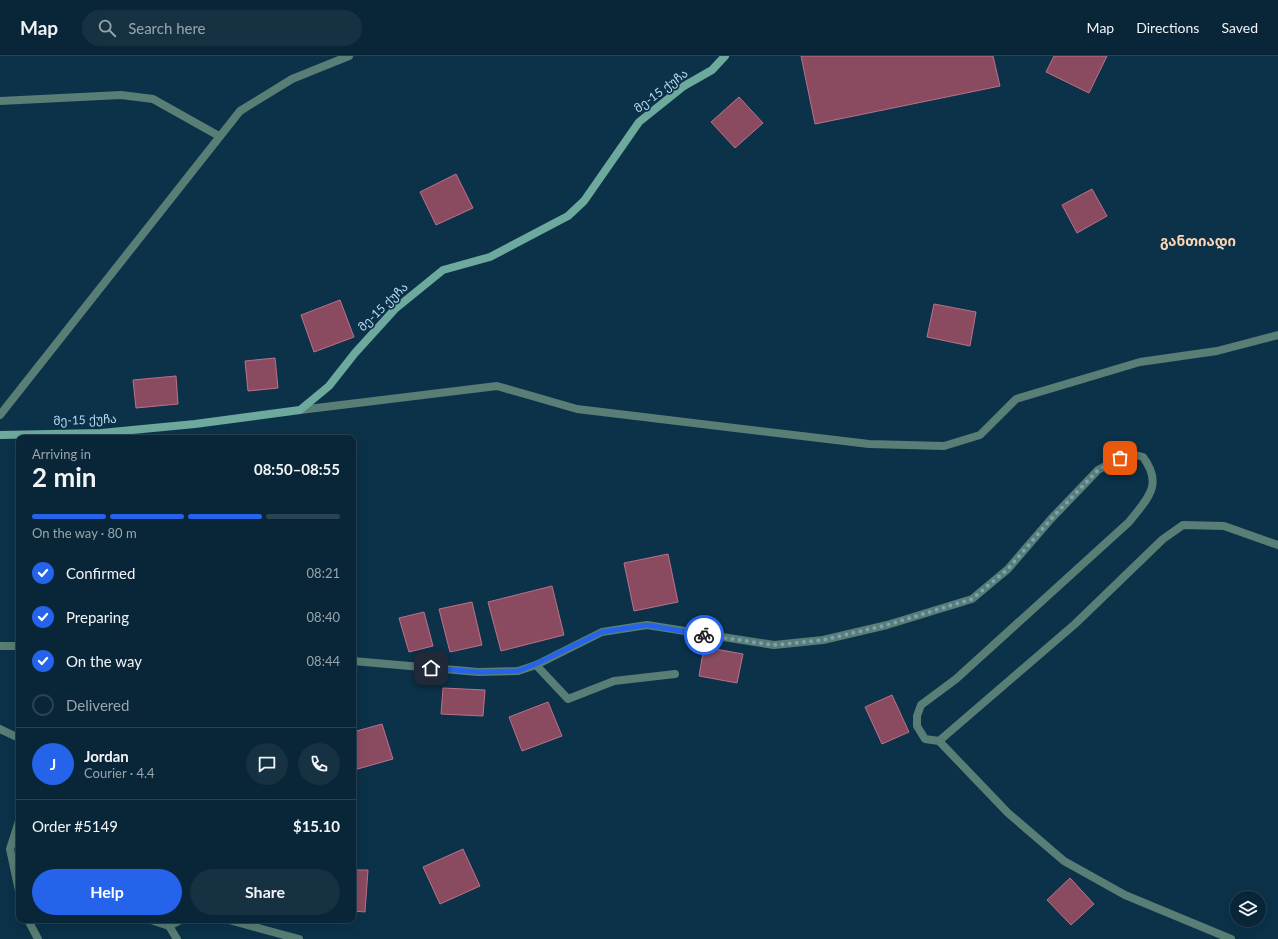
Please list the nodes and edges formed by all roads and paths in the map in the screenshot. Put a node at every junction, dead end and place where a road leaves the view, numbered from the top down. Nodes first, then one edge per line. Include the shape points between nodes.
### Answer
1 (349, 56) edge
2 (725, 56) edge
3 (0, 101) edge
4 (219, 136) junction
5 (1278, 335) edge
6 (300, 410) junction
7 (0, 415) edge
8 (0, 435) edge
9 (1278, 545) edge
10 (0, 646) edge
11 (16, 646) edge
12 (356, 661) edge
13 (536, 664) junction
14 (675, 674) dead end
15 (0, 729) edge
16 (16, 737) edge
17 (939, 741) junction
18 (16, 830) edge
19 (16, 877) edge
20 (30, 923) edge
21 (160, 923) edge
22 (175, 923) edge
23 (240, 923) edge
24 (169, 926) junction
25 (38, 939) edge
26 (177, 939) edge
27 (299, 939) edge
28 (1231, 939) edge

1 - 4 street via 292,79 240,111
2 - 6 street, მე-15 ქუჩა via 712,70 684,86 639,122 584,201 568,216 490,257 443,270 395,309 329,386
3 - 4 street via 121,95 153,99
4 - 7 street
5 - 6 street via 1217,351 1140,362 1016,399 980,435 944,446 869,444 577,409 497,386
6 - 8 street, მე-15 ქუჩა via 101,433
9 - 17 street via 1224,526 1183,525 1163,539 1075,624
10 - 11 street
12 - 13 street via 478,672 518,671
13 - 14 street via 568,699 614,681
13 - 17 street via 602,632 647,625 774,645 823,640 887,625 972,599 1008,569 1098,470 1132,454 1143,457 1153,473 1153,488 1129,522 956,679 921,705 917,726 925,739
15 - 16 street
17 - 28 street via 1008,813 1064,860 1125,894
18 - 19 street via 10,849
20 - 25 street
21 - 24 street
22 - 24 street
23 - 27 street
24 - 26 street

